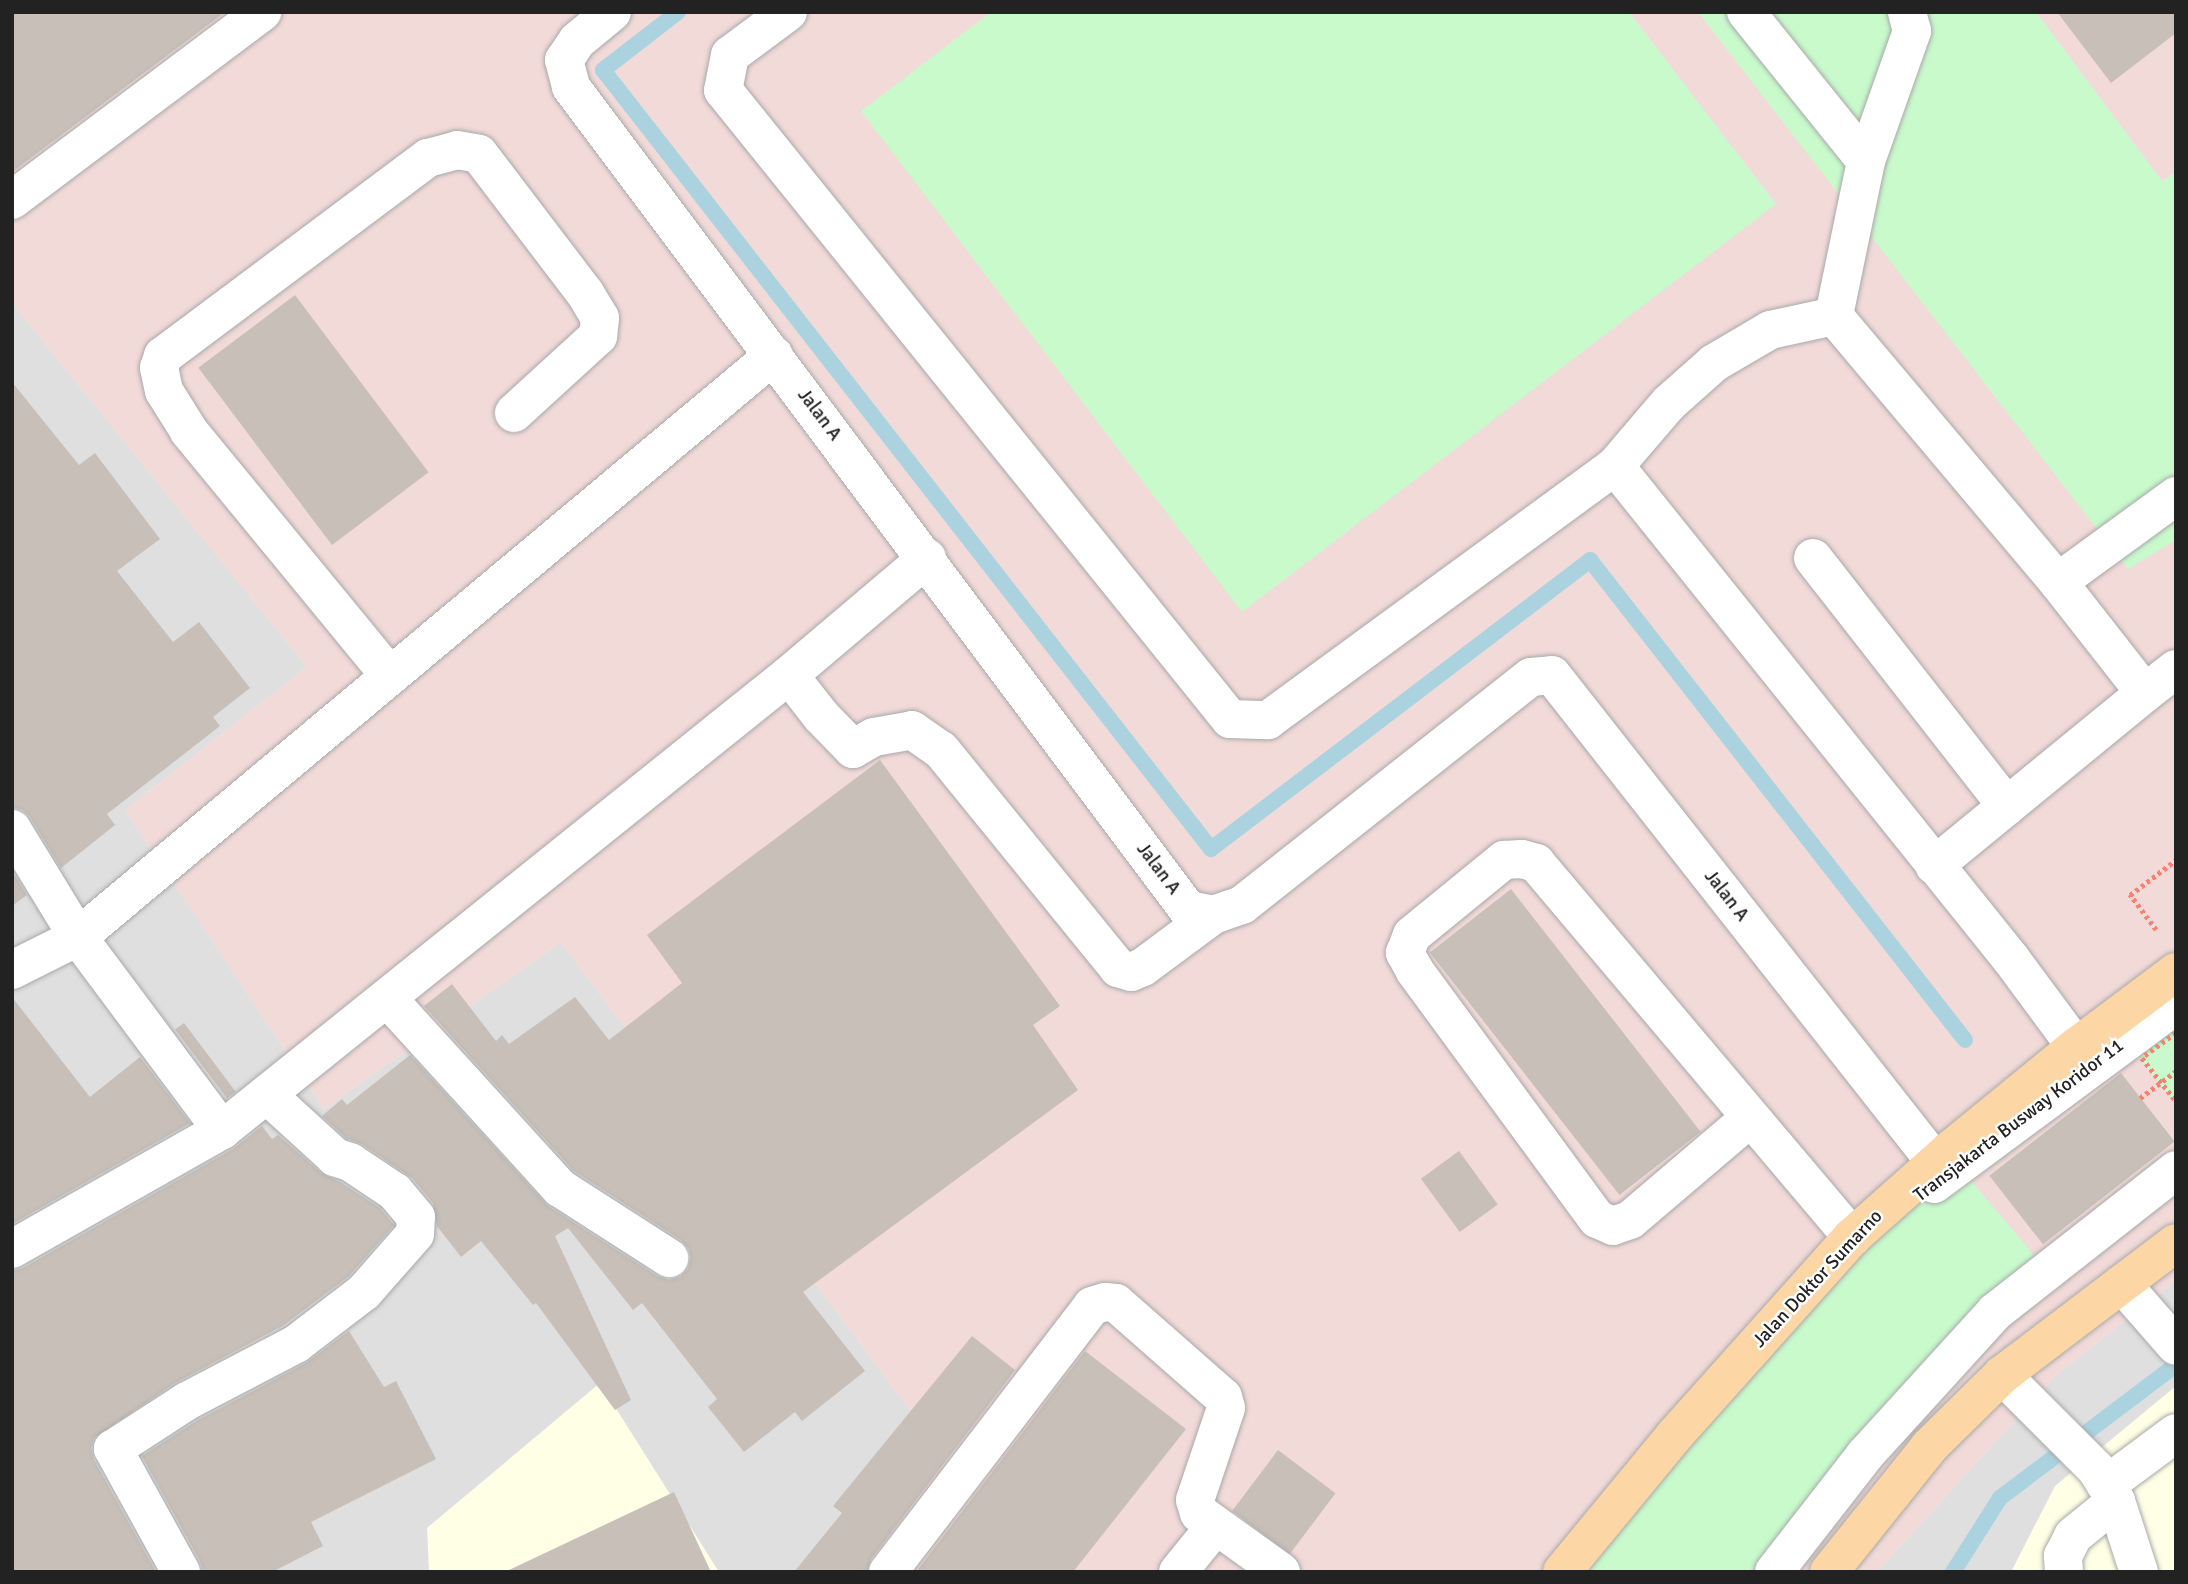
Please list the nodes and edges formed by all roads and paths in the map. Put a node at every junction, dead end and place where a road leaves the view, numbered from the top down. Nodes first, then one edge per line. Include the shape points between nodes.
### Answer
1 (262, 12) edge
2 (612, 12) edge
3 (788, 12) edge
4 (1746, 12) edge
5 (1907, 12) edge
6 (1866, 161) junction
7 (12, 200) edge
8 (1834, 316) junction
9 (774, 355) junction
10 (514, 413) dead end
11 (1615, 466) junction
12 (2176, 496) edge
13 (927, 558) junction
14 (1813, 558) dead end
15 (2058, 582) junction
16 (2176, 669) edge
17 (789, 675) junction
18 (390, 676) junction
19 (2145, 693) junction
20 (2007, 806) junction
21 (12, 830) edge
22 (2176, 860) edge
23 (1934, 866) junction
24 (1213, 915) junction
25 (2160, 936) dead end
26 (78, 937) junction
27 (12, 970) edge
28 (2176, 972) edge
29 (388, 999) junction
30 (2176, 1005) edge
31 (2176, 1033) edge
32 (2076, 1047) junction
33 (2176, 1071) edge
34 (267, 1095) junction
35 (2140, 1098) dead end
36 (2176, 1101) edge
37 (1750, 1118) junction
38 (222, 1130) junction
39 (1936, 1163) junction
40 (2176, 1170) edge
41 (2176, 1243) edge
42 (12, 1249) edge
43 (1840, 1250) junction
44 (669, 1258) dead end
45 (2122, 1284) junction
46 (2165, 1333) edge
47 (2002, 1375) junction
48 (2176, 1433) edge
49 (2103, 1481) junction
50 (1216, 1525) junction
51 (181, 1572) edge
52 (888, 1572) edge
53 (1178, 1572) edge
54 (1281, 1572) edge
55 (1562, 1572) edge
56 (1774, 1572) edge
57 (1829, 1572) edge
58 (2064, 1572) edge
59 (2139, 1572) edge

1 - 7 street
2 - 9 street, Jalan A via 577,41 564,60 570,87
3 - 11 street via 730,55 723,90 1230,719 1268,720
4 - 6 street
5 - 6 street via 1912,31
6 - 8 street
8 - 11 street via 1770,330 1714,363 1669,403
8 - 15 street
9 - 13 street, Jalan A
9 - 18 street
10 - 18 street via 598,336 600,318 479,154 457,150 428,158 163,356 159,368 164,391 189,431
11 - 23 street
12 - 15 street
13 - 17 street
13 - 24 street, Jalan A via 1188,910
14 - 20 street
15 - 19 street
16 - 19 street
17 - 24 street via 853,749 874,737 912,730 941,750 1118,968 1131,972 1143,967
17 - 29 street
18 - 26 street
19 - 20 street
20 - 23 street
21 - 26 street
22 - 25 path via 2130,895
23 - 32 street
24 - 39 street, Jalan A via 1242,905 1531,677 1552,676
26 - 27 street
26 - 38 street
28 - 32 main road, Jalan Doktor Sumarno
29 - 34 street
29 - 44 street via 560,1188
30 - 43 street, Transjakarta Busway Koridor 11
31 - 36 path, bridge via 2142,1058
32 - 39 main road, Jalan Doktor Sumarno
33 - 35 path
34 - 38 street
34 - 51 street via 335,1157 395,1192 416,1217 415,1234 364,1292 296,1343 187,1401 113,1449
37 - 37 street via 1536,863 1504,860 1412,935 1405,953 1415,971 1597,1219 1613,1226 1630,1220
37 - 43 street
38 - 42 street
39 - 43 main road, Jalan Doktor Sumarno
40 - 56 street via 1995,1312 1865,1455
41 - 45 main road
43 - 55 main road, Jalan Doktor Sumarno via 1674,1436
45 - 46 street
45 - 47 main road
47 - 49 street
47 - 57 main road via 1929,1447
48 - 49 street
49 - 58 street via 2063,1556
49 - 59 street
50 - 52 street via 1199,1513 1195,1500 1226,1408 1223,1397 1116,1303 1105,1302 1092,1307
50 - 53 street
50 - 54 street

